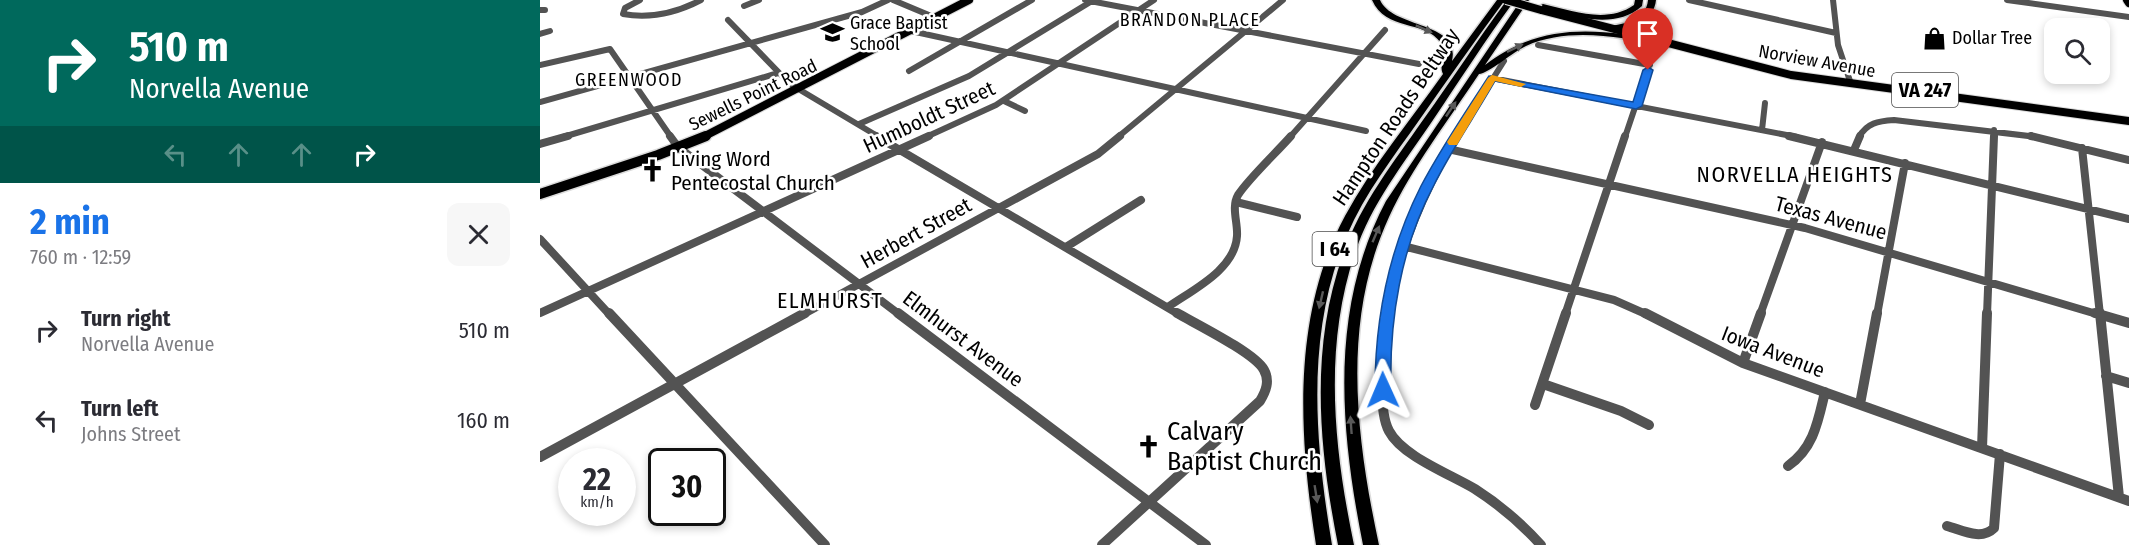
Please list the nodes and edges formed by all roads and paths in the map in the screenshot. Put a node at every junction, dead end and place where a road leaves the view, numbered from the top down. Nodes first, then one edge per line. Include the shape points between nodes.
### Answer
1 (640, 0) edge
2 (701, 0) edge
3 (759, 0) edge
4 (888, 0) edge
5 (893, 0) edge
6 (969, 0) edge
7 (1032, 0) edge
8 (1090, 0) edge
9 (1154, 0) edge
10 (1283, 0) edge
11 (1376, 0) edge
12 (1501, 0) edge
13 (1506, 0) edge
14 (1511, 0) edge
15 (1523, 0) edge
16 (1639, 0) edge
17 (1652, 0) edge
18 (1689, 0) edge
19 (1833, 0) edge
20 (2007, 0) edge
21 (744, 6) dead end
22 (1542, 8) junction
23 (1138, 10) junction
24 (2129, 17) edge
25 (936, 18) junction
26 (728, 20) dead end
27 (1637, 21) junction
28 (795, 22) dead end
29 (1608, 28) junction
30 (1625, 28) junction
31 (801, 29) junction
32 (1385, 30) dead end
33 (550, 31) dead end
34 (911, 31) junction
35 (1246, 31) junction
36 (1836, 33) junction
37 (540, 34) edge
38 (959, 41) junction
39 (1665, 41) junction
40 (750, 43) junction
41 (1538, 45) dead end
42 (1009, 52) junction
43 (1364, 54) junction
44 (1503, 61) dead end
45 (1060, 63) junction
46 (1419, 64) dead end
47 (1650, 65) junction
48 (540, 66) edge
49 (909, 71) dead end
50 (778, 73) junction
51 (629, 77) junction
52 (1445, 77) junction
53 (1492, 78) junction
54 (1850, 82) junction
55 (1469, 83) junction
56 (1176, 89) junction
57 (799, 90) junction
58 (1004, 101) junction
59 (540, 102) edge
60 (1765, 103) dead end
61 (1636, 106) junction
62 (652, 110) junction
63 (1025, 111) dead end
64 (1306, 117) junction
65 (2129, 117) edge
66 (2129, 122) edge
67 (860, 124) junction
68 (1762, 130) junction
69 (1994, 130) junction
70 (1366, 131) dead end
71 (1822, 142) junction
72 (540, 144) edge
73 (678, 147) junction
74 (2082, 148) junction
75 (900, 149) junction
76 (1448, 149) junction
77 (1854, 150) junction
78 (2129, 160) edge
79 (1905, 163) junction
80 (1610, 185) junction
81 (1992, 185) junction
82 (540, 194) edge
83 (1141, 200) dead end
84 (1236, 202) junction
85 (1000, 207) junction
86 (2089, 209) junction
87 (765, 211) junction
88 (1297, 218) dead end
89 (2129, 219) edge
90 (1792, 225) junction
91 (540, 239) edge
92 (1402, 246) junction
93 (1066, 247) junction
94 (1888, 252) junction
95 (1989, 281) junction
96 (860, 284) junction
97 (1575, 290) junction
98 (588, 291) junction
99 (1168, 307) junction
100 (540, 313) edge
101 (2100, 314) junction
102 (2129, 323) edge
103 (1743, 363) junction
104 (2106, 376) junction
105 (2129, 383) edge
106 (675, 384) junction
107 (1543, 384) junction
108 (1825, 392) junction
109 (1860, 404) junction
110 (1535, 405) dead end
111 (1649, 425) dead end
112 (1983, 448) junction
113 (2000, 454) junction
114 (540, 458) edge
115 (1788, 466) dead end
116 (2119, 497) junction
117 (2129, 501) edge
118 (1148, 502) junction
119 (1947, 526) dead end
120 (825, 545) edge
121 (1102, 545) edge
122 (1206, 545) edge
123 (1324, 545) edge
124 (1346, 545) edge
125 (1371, 545) edge
126 (1541, 545) edge

1 - 2 street via 625,8 623,14 664,14
3 - 21 street
4 - 31 street via 862,12
5 - 25 street
6 - 25 main road, Sewells Point Road
7 - 38 street
8 - 23 street
8 - 42 street
9 - 23 street, Humboldt Street
10 - 35 street, Herbert Street
11 -> 52 highway via 1387,15 1422,27 1445,43 1449,57
12 - 52 highway, Hampton Roads Beltway / I 64
13 - 22 main road, Norview Avenue / VA 247, bridge
14 - 124 highway via 1383,184 1349,254 1333,315 1328,388 1333,477
15 - 22 main road, Norview Avenue / VA 247, bridge
15 - 55 highway, Hampton Roads Beltway / I 64
16 - 22 highway via 1632,11 1611,16
17 - 27 highway via 1650,10
18 - 36 street
19 - 36 street
20 - 24 street
22 - 29 main road, Norview Avenue / VA 247
22 - 30 main road, Norview Avenue / VA 247
23 - 35 street
23 - 45 street, Humboldt Street
25 - 34 main road, Sewells Point Road
26 - 40 street
27 - 30 highway
27 - 39 highway via 1640,30
28 - 31 street
29 - 30 highway
29 - 39 main road, Norview Avenue / VA 247
30 - 39 main road, Norview Avenue / VA 247
31 - 40 street
32 - 43 street
33 - 37 street
34 - 38 street
34 - 57 main road, Sewells Point Road
35 - 43 street
35 - 56 street, Herbert Street
36 - 54 street
38 - 42 street
38 - 49 street
39 - 47 street via 1654,51
39 - 54 main road, Norview Avenue / VA 247 via 1771,71
55 -> 39 highway via 1509,51 1551,35 1599,32
40 - 50 street
40 - 51 street
41 - 47 street
42 - 45 street
42 - 67 street via 956,83
43 - 46 street
43 - 64 street
44 - 53 street
45 - 56 street
45 - 58 street, Humboldt Street
47 - 61 street
48 - 51 street, Elmhurst Avenue via 603,49 610,50
50 - 57 street
50 - 62 street
51 - 59 street
51 - 62 street, Elmhurst Avenue
52 -> 123 highway, Hampton Roads Beltway / I 64 via 1357,204 1326,278 1315,328 1309,411 1314,483
53 - 61 street
53 - 76 street
54 - 65 main road, Norview Avenue / VA 247
54 - 66 main road, Norview Avenue / VA 247
125 -> 55 highway, Hampton Roads Beltway / I 64 via 1351,427 1350,357 1356,302 1371,247 1389,205
56 - 64 street
56 - 85 street, Herbert Street via 1102,152
57 - 67 street
57 - 73 main road, Sewells Point Road
58 - 63 street
58 - 75 street, Humboldt Street
60 - 68 street
61 - 68 street
61 - 80 street
62 - 72 street
62 - 73 street, Elmhurst Avenue
64 - 70 street
64 - 84 street via 1254,175
67 - 75 street
68 - 71 street
69 - 74 street
69 - 77 street via 1877,122 1862,129
69 - 81 street
71 - 77 street
71 - 90 street
73 - 82 main road, Sewells Point Road
73 - 87 street, Elmhurst Avenue
74 - 78 street
74 - 86 street
75 - 85 street
75 - 87 street, Humboldt Street
76 - 80 street, Texas Avenue
76 - 92 street via 1427,186
77 - 79 street
79 - 81 street
79 - 94 street
80 - 90 street, Texas Avenue
80 - 97 street
81 - 86 street
81 - 95 street
83 - 93 street
84 - 88 street
84 - 99 street via 1237,239 1229,258
85 - 93 street
85 - 96 street, Herbert Street
86 - 89 street
86 - 101 street
87 - 96 street, Elmhurst Avenue
87 - 98 street, Humboldt Street
90 - 94 street, Texas Avenue
90 - 103 street
91 - 98 street
92 - 97 street, Iowa Avenue
92 - 126 street via 1384,335 1384,425 1401,447 1501,507
93 - 99 street
94 - 95 street, Texas Avenue
94 - 109 street
95 - 101 street, Texas Avenue
95 - 112 street
96 - 106 street, Herbert Street
96 - 118 street, Elmhurst Avenue
97 - 103 street, Iowa Avenue via 1629,306
97 - 107 street
98 - 100 street, Humboldt Street
98 - 106 street
99 - 118 street via 1259,363 1267,377 1267,389 1256,405
101 - 102 street, Texas Avenue
101 - 104 street
103 - 108 street, Iowa Avenue
104 - 105 street
104 - 116 street
106 - 114 street, Herbert Street
106 - 120 street
107 - 110 street
107 - 111 street
108 - 109 street, Iowa Avenue
108 - 115 street via 1811,446
109 - 112 street, Iowa Avenue
112 - 113 street, Iowa Avenue
113 - 116 street, Iowa Avenue
113 - 119 street via 1994,528 1981,535
116 - 117 street, Iowa Avenue
118 - 121 street
118 - 122 street, Elmhurst Avenue

